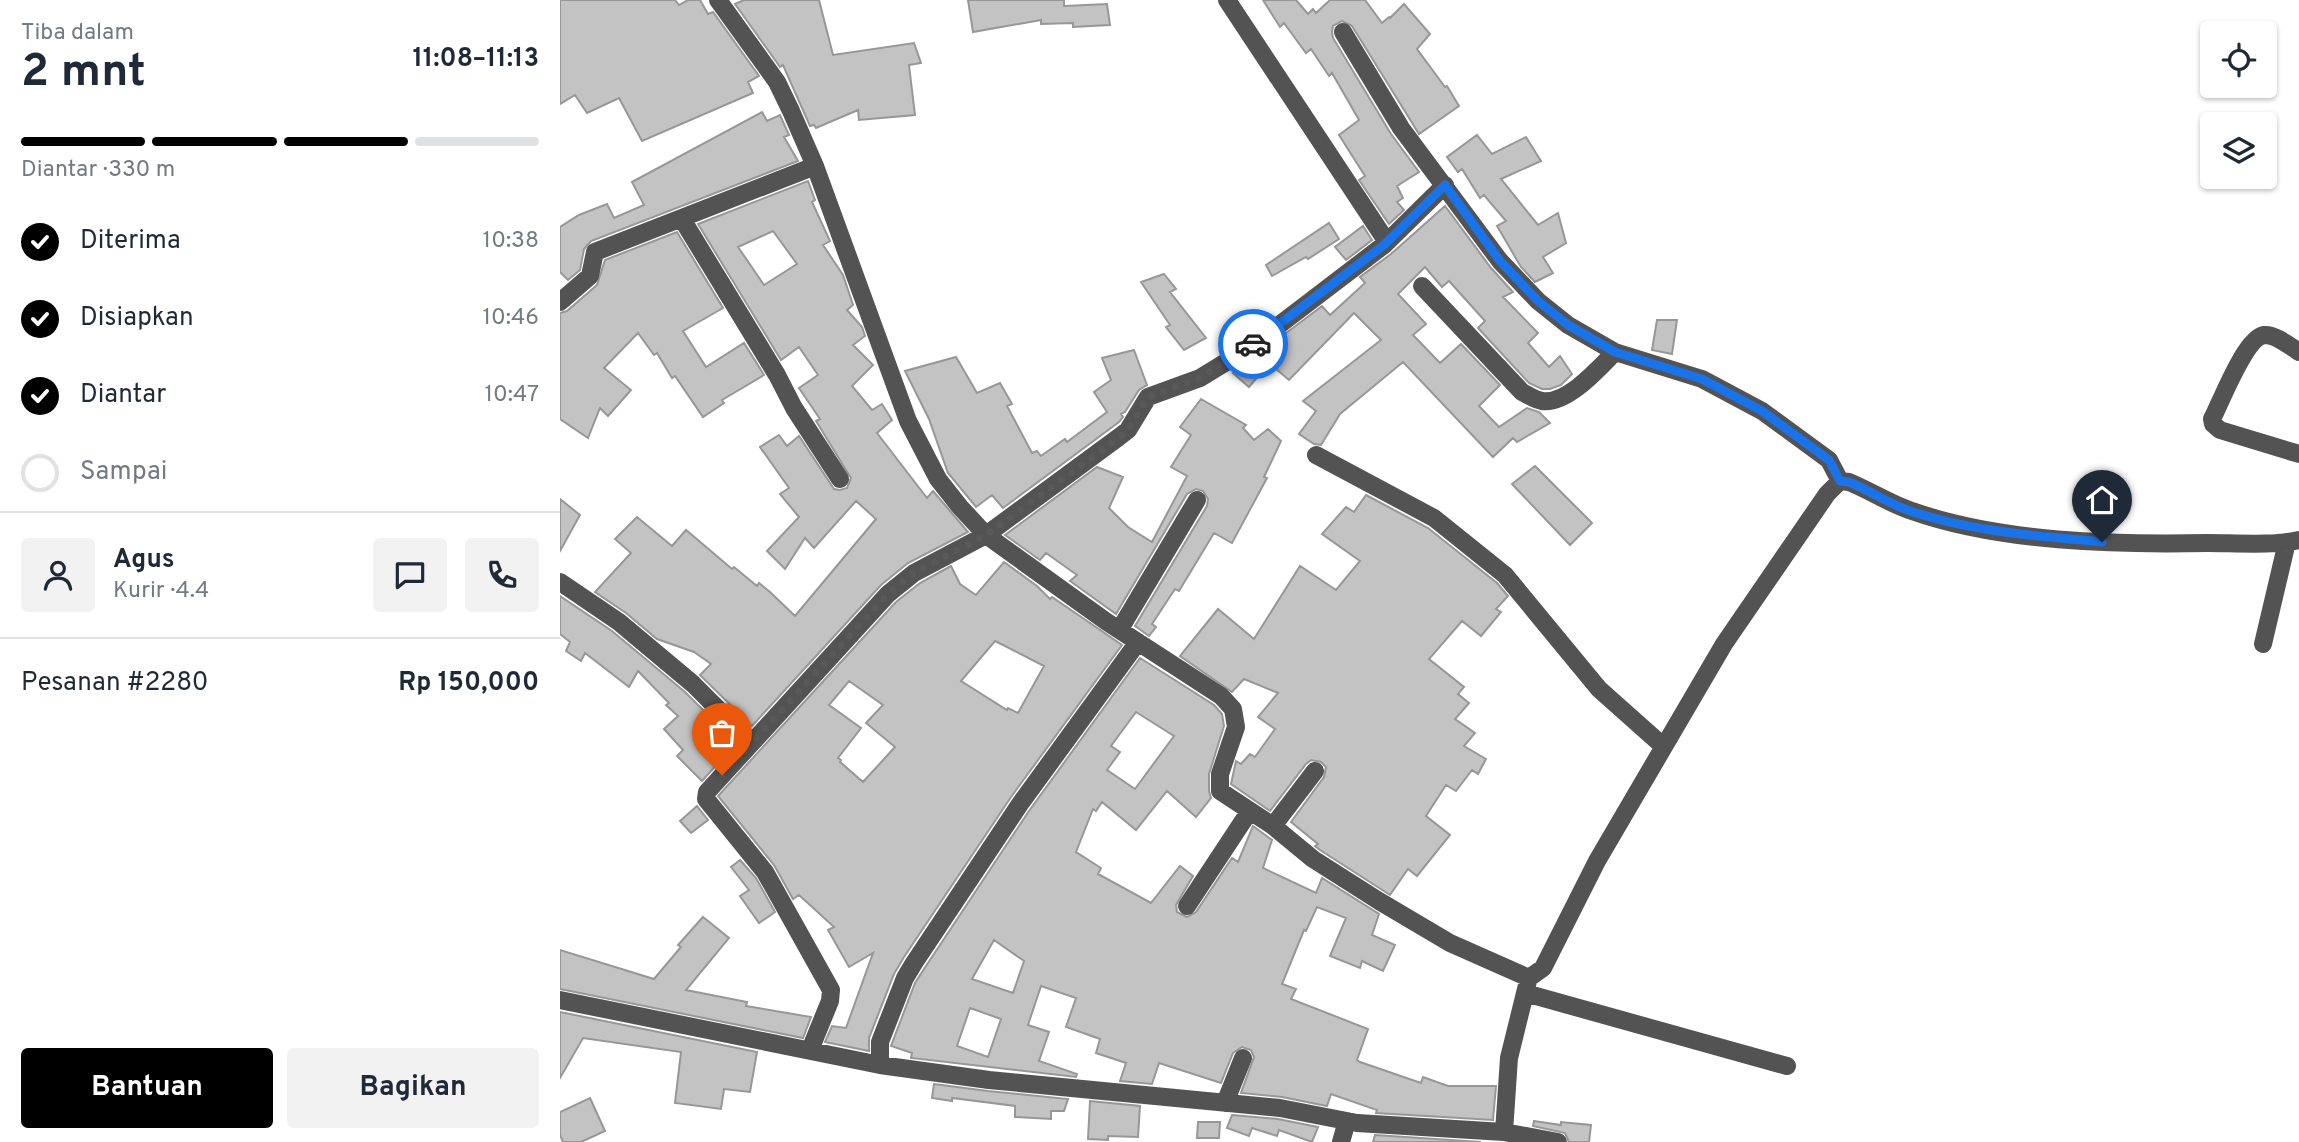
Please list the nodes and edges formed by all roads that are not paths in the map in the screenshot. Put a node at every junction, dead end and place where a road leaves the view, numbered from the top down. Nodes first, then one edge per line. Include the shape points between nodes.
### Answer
1 (718, 0) edge
2 (1227, 0) edge
3 (1343, 32) dead end
4 (815, 166) junction
5 (1445, 185) junction
6 (682, 219) junction
7 (1387, 242) junction
8 (1422, 286) dead end
9 (560, 302) edge
10 (1615, 352) junction
11 (2299, 352) edge
12 (2299, 454) edge
13 (1316, 455) dead end
14 (1838, 477) junction
15 (840, 479) dead end
16 (1197, 500) dead end
17 (986, 535) junction
18 (2293, 541) edge
19 (560, 583) edge
20 (1120, 629) junction
21 (1138, 642) junction
22 (2263, 644) dead end
23 (751, 743) junction
24 (1663, 746) junction
25 (1315, 771) dead end
26 (1249, 812) junction
27 (1273, 826) junction
28 (1186, 906) dead end
29 (1527, 985) junction
30 (560, 1000) edge
31 (810, 1050) junction
32 (1243, 1058) dead end
33 (880, 1065) junction
34 (1787, 1066) dead end
35 (1225, 1103) junction
36 (1347, 1121) junction
37 (1504, 1132) junction
38 (1341, 1142) edge
39 (1558, 1142) edge

1 - 4 street via 777,82
2 - 7 street
3 - 5 street via 1401,128
4 - 6 street
4 - 17 street via 908,421 938,479
5 - 7 street
5 - 10 street via 1525,289 1568,325
6 - 9 street via 595,252 590,276
6 - 15 street
7 - 17 street via 1249,348 1200,378 1148,397 1119,438
8 - 10 street via 1522,392 1538,401 1556,400 1592,377
10 - 14 street via 1702,379 1762,411 1829,460
11 - 12 street via 2272,336 2256,339 2213,419 2220,430
13 - 24 street via 1434,518 1504,575 1600,689
14 - 18 street via 1910,511 1951,524 2004,532 2151,544
14 - 24 street via 1724,644
16 - 20 street
17 - 20 street
17 - 23 street via 914,573 888,594
18 - 22 street
19 - 23 street via 619,622 693,684
20 - 21 street
21 - 26 street via 1222,696 1233,709 1236,727 1220,774 1220,791
21 - 33 street via 1020,804 914,963 880,1042
23 - 31 street via 707,792 706,799 765,872 827,980 830,1001
24 - 29 street via 1543,968
25 - 27 street
26 - 27 street
26 - 28 street
27 - 29 street via 1314,859
29 - 34 street
29 - 37 street via 1509,1058
30 - 31 street
31 - 33 street
32 - 35 street
33 - 35 street
35 - 36 street
36 - 37 street
36 - 38 street
37 - 39 street

